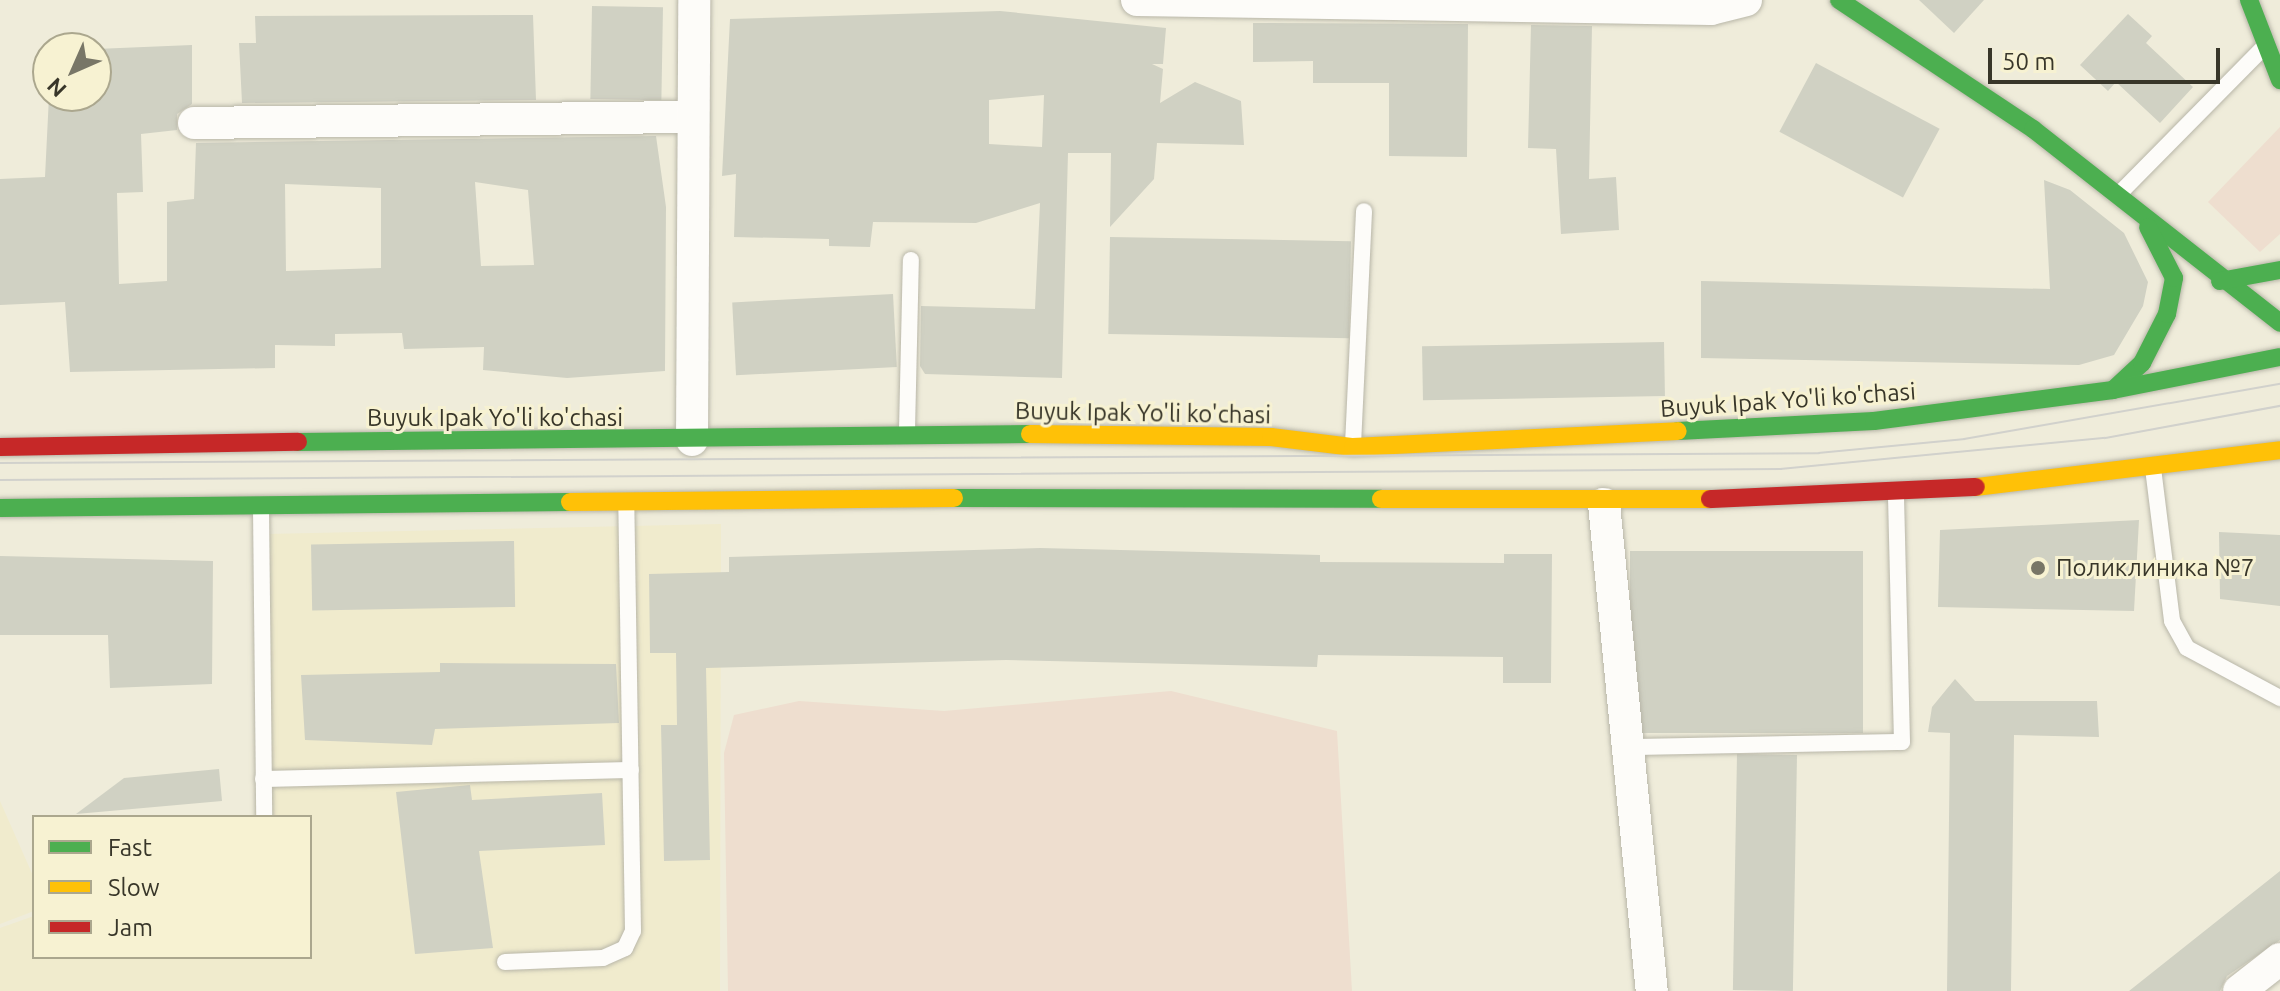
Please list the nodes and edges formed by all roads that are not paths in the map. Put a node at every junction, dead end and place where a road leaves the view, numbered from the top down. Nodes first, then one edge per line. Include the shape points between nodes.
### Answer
1 (694, 0) edge
2 (1137, 0) edge
3 (1746, 0) edge
4 (1839, 0) edge
5 (2249, 0) edge
6 (1368, 2) edge
7 (2263, 48) junction
8 (2280, 80) edge
9 (693, 117) junction
10 (194, 123) dead end
11 (2119, 194) junction
12 (1364, 211) dead end
13 (2137, 211) junction
14 (911, 260) dead end
15 (2280, 270) edge
16 (2220, 281) junction
17 (2280, 323) edge
18 (2280, 357) edge
19 (2113, 390) junction
20 (907, 432) junction
21 (692, 440) junction
22 (0, 447) edge
23 (1353, 447) junction
24 (2280, 450) edge
25 (2249, 454) junction
26 (2280, 461) edge
27 (2153, 466) junction
28 (1896, 491) junction
29 (626, 503) junction
30 (1604, 504) junction
31 (0, 508) edge
32 (261, 508) junction
33 (2280, 698) edge
34 (1631, 747) junction
35 (631, 770) junction
36 (263, 779) junction
37 (264, 815) edge
38 (2280, 959) edge
39 (505, 962) dead end
40 (1652, 991) edge
41 (2239, 991) edge

1 - 9 street
2 - 6 street
3 - 6 street via 1711,9
4 - 11 main road
5 - 7 main road
7 - 8 main road
7 - 11 lane
9 - 10 street
9 - 21 street
11 - 13 main road
12 - 23 lane
13 - 16 main road
13 - 19 main road via 2174,278 2156,343
14 - 20 lane
15 - 16 main road
16 - 17 main road
18 - 19 main road, Buyuk Ipak Yo'li ko'chasi
19 - 23 main road, Buyuk Ipak Yo'li ko'chasi via 1874,421
20 - 21 main road, Buyuk Ipak Yo'li ko'chasi
20 - 23 main road, Buyuk Ipak Yo'li ko'chasi via 1271,437
21 - 22 main road, Buyuk Ipak Yo'li ko'chasi
24 - 25 main road
25 - 26 main road
25 - 27 main road
27 - 28 main road
27 - 33 lane via 2172,621 2187,648
28 - 30 main road
28 - 34 lane via 1902,742
29 - 30 main road via 1189,495
29 - 32 main road
29 - 35 lane
30 - 34 street
31 - 32 main road
32 - 36 lane
34 - 40 street
35 - 36 lane
35 - 39 lane via 633,931 625,948 603,958
36 - 37 lane
38 - 41 street

